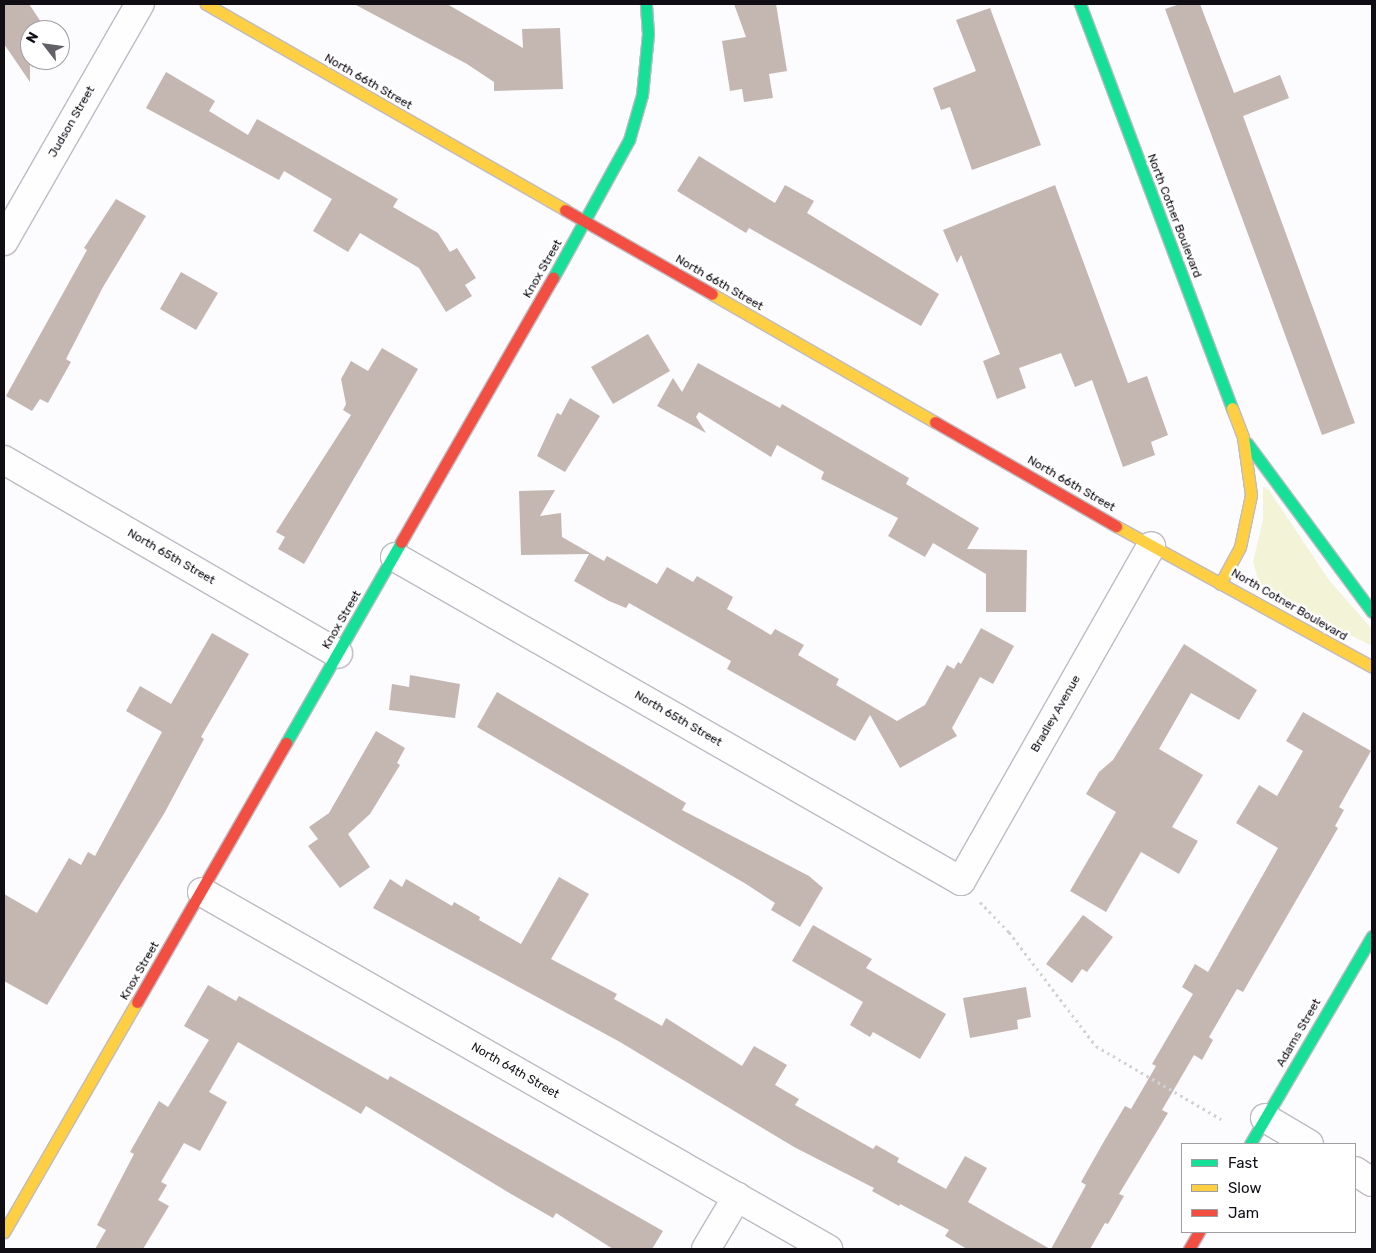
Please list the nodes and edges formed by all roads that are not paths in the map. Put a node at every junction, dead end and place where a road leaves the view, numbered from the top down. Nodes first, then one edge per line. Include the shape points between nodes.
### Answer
1 (140, 4) edge
2 (206, 4) edge
3 (646, 4) edge
4 (1080, 4) edge
5 (585, 223) junction
6 (4, 241) edge
7 (1243, 437) junction
8 (4, 460) edge
9 (1151, 546) junction
10 (395, 557) junction
11 (1220, 584) junction
12 (1372, 612) edge
13 (338, 654) junction
14 (1372, 668) edge
15 (961, 882) joint
16 (202, 892) junction
17 (1372, 936) edge
18 (1265, 1118) junction
19 (1251, 1143) edge
20 (1307, 1143) edge
21 (1356, 1172) edge
22 (1372, 1182) edge
23 (736, 1197) junction
24 (4, 1232) edge
25 (1198, 1233) edge
26 (706, 1249) edge
27 (828, 1249) edge
28 (1188, 1249) edge

1 - 6 street, Judson Street
2 - 5 street, North 66th Street
3 - 5 street, Knox Street via 646,71 636,118 618,162
4 - 7 street, North Cotner Boulevard
5 - 9 street, North 66th Street
5 - 10 street, Knox Street
7 - 11 street, North Cotner Boulevard via 1251,495 1249,517 1240,547
7 - 12 street, North Cotner Boulevard
8 - 13 street, North 65th Street
9 - 11 street, North 66th Street
9 - 15 street, Bradley Avenue
10 - 13 street, Knox Street
10 - 15 street, North 65th Street
11 - 14 street, North Cotner Boulevard
13 - 16 street, Knox Street
16 - 23 street, North 64th Street
16 - 24 street, Knox Street
17 - 18 street, Adams Street
18 - 19 street, Adams Street
18 - 20 street
21 - 22 street
23 - 26 street
23 - 27 street, North 64th Street
25 - 28 street

